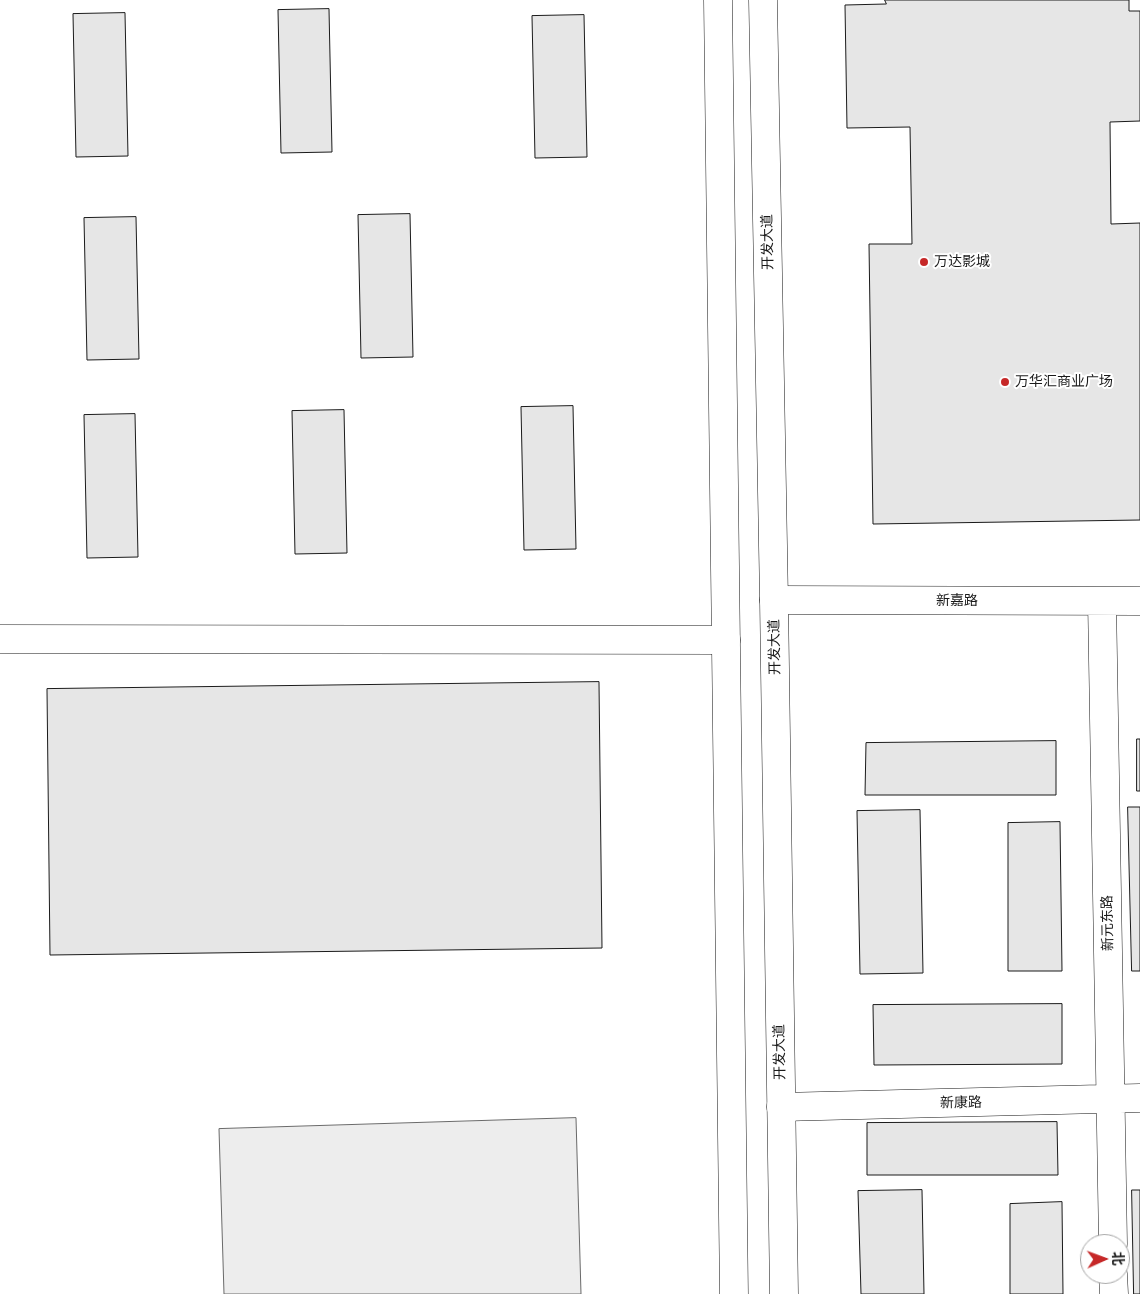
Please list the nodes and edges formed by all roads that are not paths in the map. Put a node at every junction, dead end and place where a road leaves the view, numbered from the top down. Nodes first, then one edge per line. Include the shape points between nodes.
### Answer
1 (718, 0) edge
2 (763, 0) edge
3 (774, 600) junction
4 (1102, 601) junction
5 (1140, 601) edge
6 (0, 639) edge
7 (726, 640) junction
8 (1140, 1098) edge
9 (1111, 1099) junction
10 (781, 1107) junction
11 (1113, 1234) edge
12 (734, 1294) edge
13 (784, 1294) edge

1 - 7 main road
2 - 3 main road, 开发大道
3 - 4 main road, 新嘉路
3 - 10 main road, 开发大道
4 - 5 main road, 新嘉路
4 - 9 main road, 新元东路
6 - 7 main road
7 - 12 main road
8 - 9 main road, 新康路
9 - 10 main road, 新康路
9 - 11 main road, 新元东路
10 - 13 main road, 开发大道

